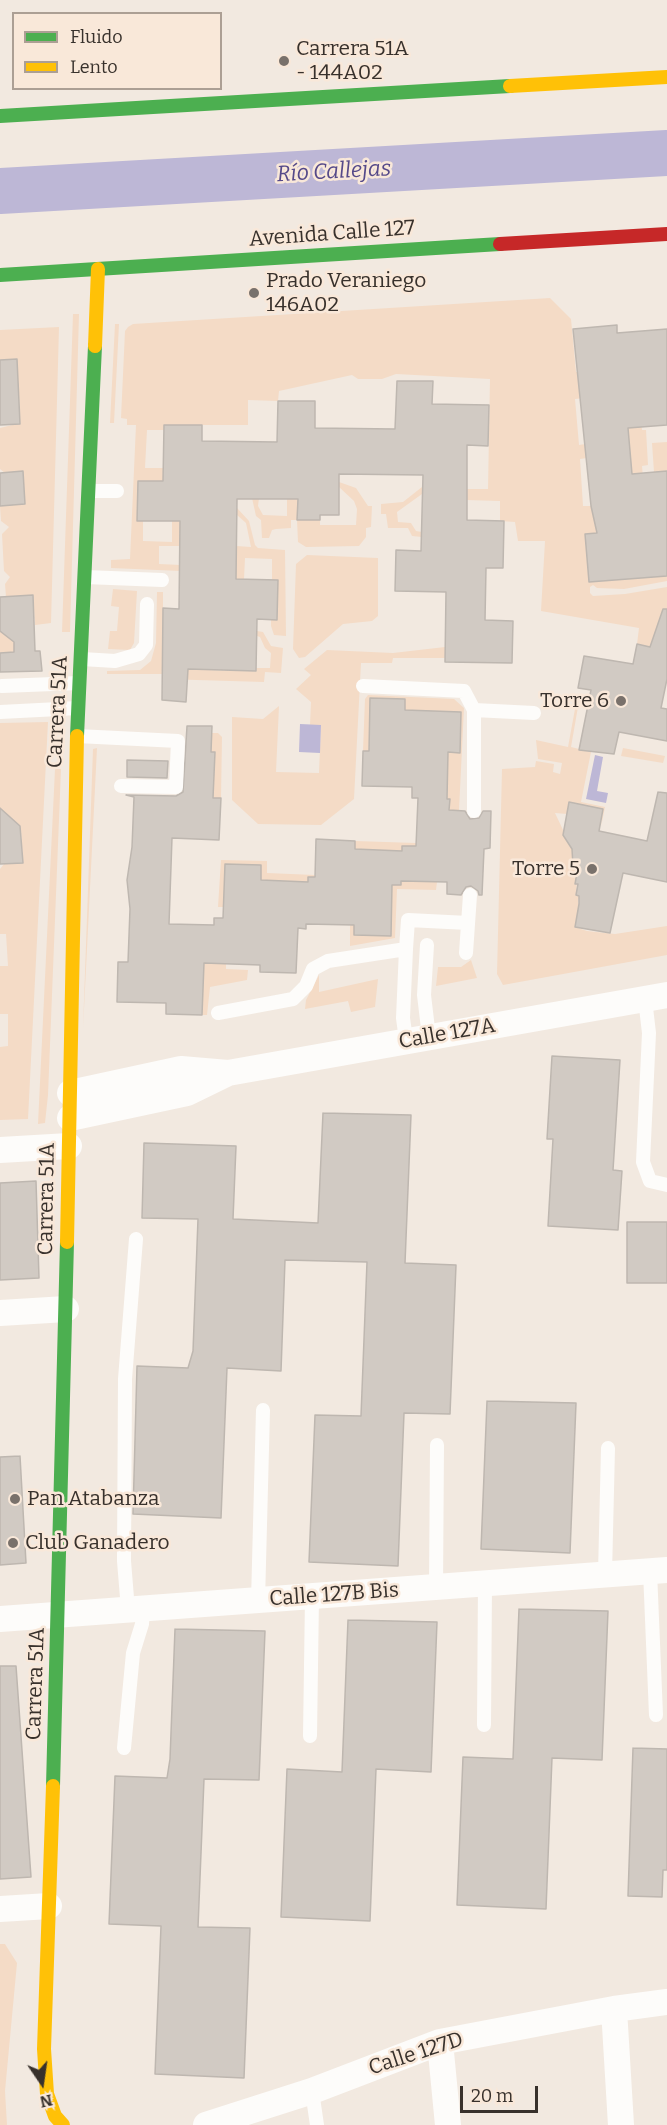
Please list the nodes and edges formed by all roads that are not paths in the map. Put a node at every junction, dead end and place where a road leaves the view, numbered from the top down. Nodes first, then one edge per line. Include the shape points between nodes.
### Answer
1 (667, 77) edge
2 (0, 116) edge
3 (667, 234) edge
4 (98, 269) junction
5 (0, 275) edge
6 (89, 491) junction
7 (117, 491) dead end
8 (85, 577) junction
9 (162, 580) dead end
10 (147, 604) dead end
11 (82, 659) junction
12 (78, 683) junction
13 (2, 686) dead end
14 (363, 686) dead end
15 (78, 708) junction
16 (474, 710) junction
17 (0, 712) edge
18 (534, 712) dead end
19 (77, 736) junction
20 (121, 786) dead end
21 (474, 811) dead end
22 (470, 895) dead end
23 (468, 923) junction
24 (427, 945) dead end
25 (406, 949) junction
26 (466, 953) dead end
27 (656, 997) edge
28 (218, 1013) dead end
29 (418, 1039) junction
30 (228, 1073) junction
31 (70, 1093) junction
32 (70, 1118) junction
33 (69, 1146) junction
34 (0, 1150) edge
35 (667, 1185) edge
36 (136, 1239) dead end
37 (66, 1309) junction
38 (0, 1313) edge
39 (263, 1410) dead end
40 (437, 1445) dead end
41 (608, 1448) dead end
42 (659, 1570) edge
43 (605, 1574) junction
44 (485, 1583) junction
45 (436, 1587) junction
46 (312, 1597) junction
47 (258, 1600) junction
48 (136, 1610) junction
49 (59, 1615) junction
50 (0, 1619) edge
51 (656, 1715) dead end
52 (484, 1725) dead end
53 (310, 1736) dead end
54 (124, 1748) dead end
55 (49, 1906) junction
56 (0, 1909) edge
57 (667, 2002) edge
58 (614, 2009) junction
59 (440, 2042) junction
60 (312, 2091) junction
61 (251, 2118) edge
62 (63, 2125) edge
63 (207, 2125) edge
64 (317, 2125) edge
65 (448, 2125) edge
66 (621, 2125) edge

1 - 2 street
3 - 4 street, Avenida Calle 127
4 - 5 street, Avenida Calle 127
4 - 6 street, Carrera 51A
6 - 7 lane
6 - 8 street, Carrera 51A
8 - 9 lane
8 - 11 street, Carrera 51A
10 - 11 lane via 146,645 139,654 115,661
11 - 12 street, Carrera 51A
12 - 13 lane
12 - 15 street, Carrera 51A
14 - 16 lane via 464,691
15 - 17 lane
15 - 19 street, Carrera 51A
16 - 18 lane
16 - 21 lane
19 - 20 lane via 178,741 176,787
19 - 31 street, Carrera 51A
22 - 23 lane
23 - 25 lane via 408,920
23 - 26 lane
24 - 29 lane
25 - 28 lane via 351,962 328,957 313,969 306,986 293,999 247,1004
25 - 29 lane via 403,1018
27 - 29 street, Calle 127A
27 - 35 lane via 649,1032 643,1162 650,1181
29 - 30 street, Calle 127A
30 - 31 street, Calle 127A via 182,1069
30 - 32 street, Calle 127A via 187,1093
31 - 32 street, Carrera 51A
32 - 33 street, Carrera 51A
33 - 34 street
33 - 37 street, Carrera 51A
36 - 48 lane via 124,1379 124,1561
37 - 38 street
37 - 49 street, Carrera 51A
39 - 47 lane
40 - 45 lane
41 - 43 lane
42 - 43 street, Calle 127B Bis
42 - 51 lane
43 - 44 street, Calle 127B Bis
44 - 45 street, Calle 127B Bis
44 - 52 lane
45 - 46 street, Calle 127B Bis
46 - 47 street, Calle 127B Bis
46 - 53 lane
47 - 48 street, Calle 127B Bis
48 - 49 street, Calle 127B Bis
48 - 54 lane via 142,1624 133,1653
49 - 50 street, Calle 127B Bis
49 - 55 street, Carrera 51A
55 - 56 street
55 - 62 street, Carrera 51A via 44,2072 47,2094
57 - 58 street, Calle 127D
58 - 59 street, Calle 127D
58 - 66 street
59 - 60 street, Calle 127D
59 - 65 street
60 - 61 street, Calle 127D
60 - 64 lane
61 - 63 street, Calle 127D

